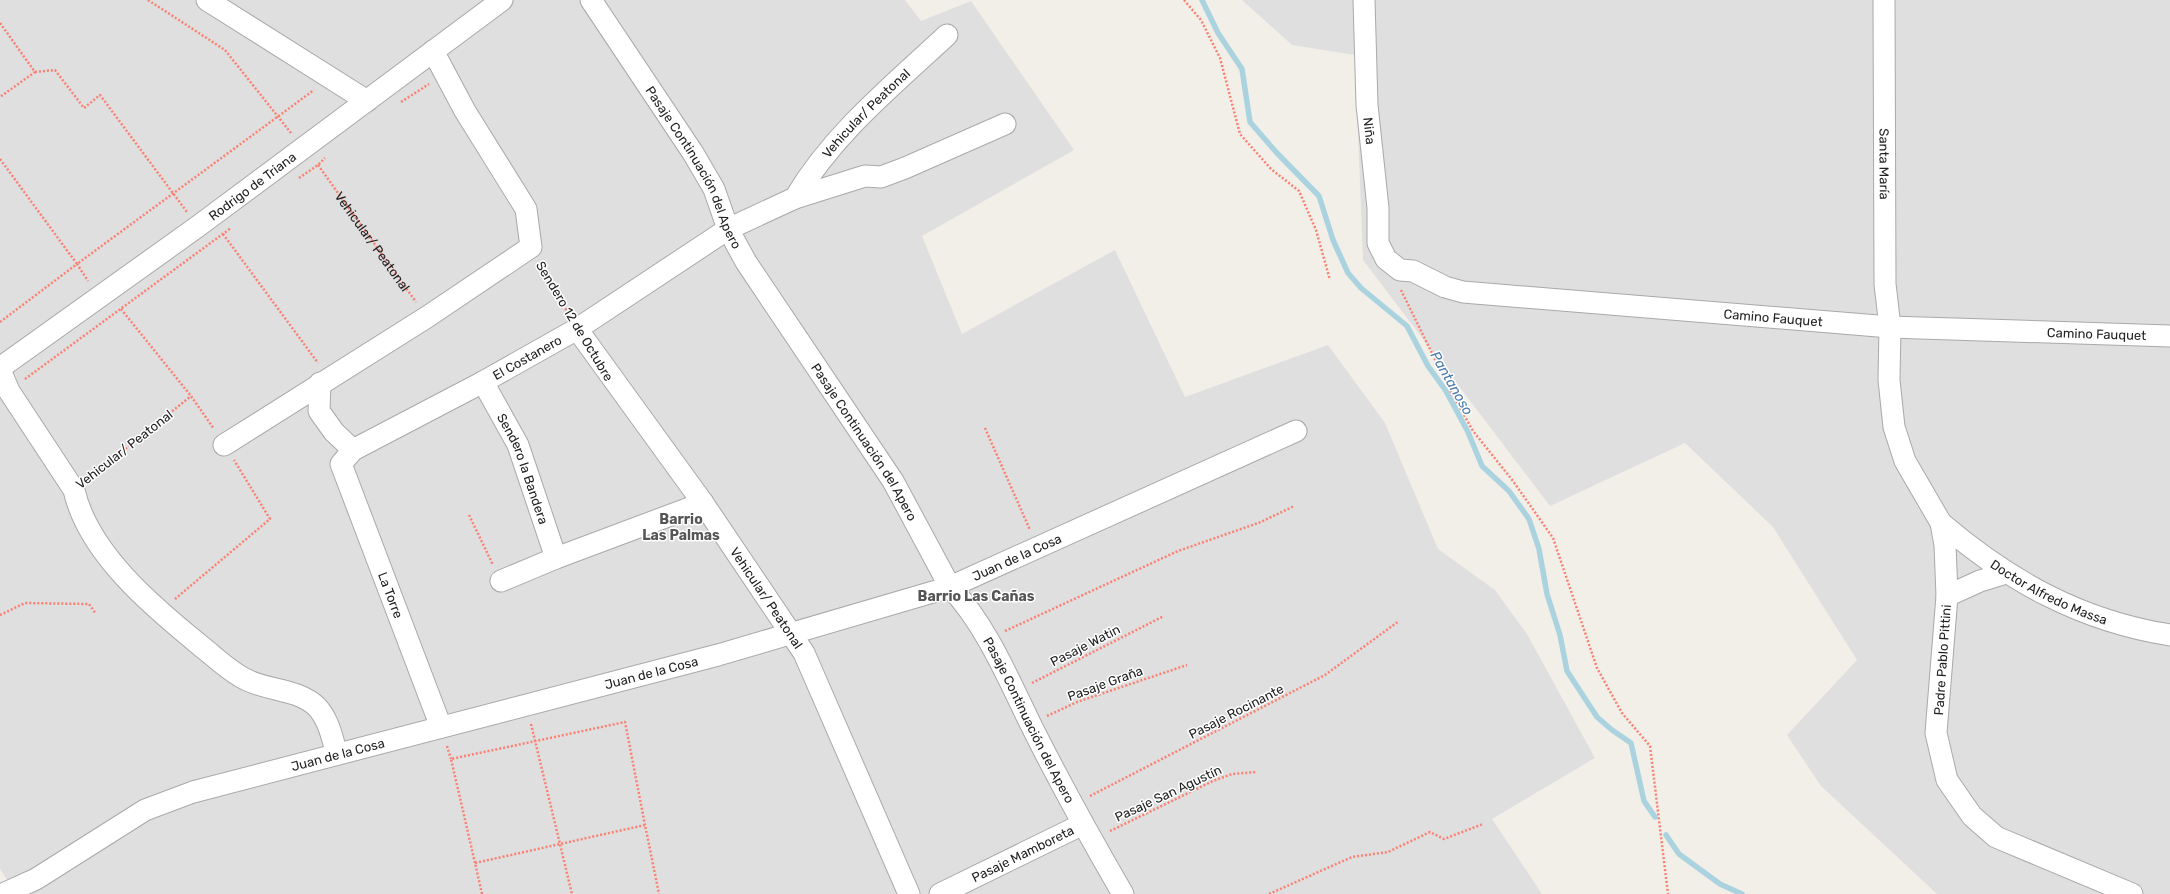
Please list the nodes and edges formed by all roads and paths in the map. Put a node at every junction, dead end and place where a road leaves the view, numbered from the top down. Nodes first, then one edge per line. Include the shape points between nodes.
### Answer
1 (148, 0) edge
2 (207, 0) edge
3 (502, 0) edge
4 (591, 0) edge
5 (1184, 0) edge
6 (1364, 0) edge
7 (1884, 0) edge
8 (0, 23) edge
9 (946, 35) dead end
10 (433, 51) junction
11 (35, 72) junction
12 (330, 77) junction
13 (0, 98) edge
14 (367, 101) junction
15 (279, 117) junction
16 (1005, 124) dead end
17 (303, 148) junction
18 (0, 159) edge
19 (318, 165) dead end
20 (175, 194) junction
21 (795, 198) junction
22 (197, 227) junction
23 (728, 229) junction
24 (223, 234) dead end
25 (531, 246) junction
26 (1386, 259) joint
27 (77, 264) junction
28 (1330, 280) dead end
29 (1399, 287) dead end
30 (99, 298) junction
31 (121, 309) dead end
32 (427, 317) junction
33 (0, 322) edge
34 (1890, 327) junction
35 (577, 329) junction
36 (2170, 336) edge
37 (0, 369) edge
38 (324, 381) junction
39 (483, 382) junction
40 (191, 396) junction
41 (276, 411) junction
42 (319, 411) junction
43 (985, 428) dead end
44 (1296, 431) dead end
45 (224, 445) junction
46 (347, 457) junction
47 (74, 490) junction
48 (703, 503) junction
49 (1294, 506) dead end
50 (469, 515) dead end
51 (1941, 523) junction
52 (1038, 548) junction
53 (556, 558) junction
54 (2006, 572) junction
55 (502, 581) joint
56 (950, 587) junction
57 (1947, 596) junction
58 (159, 612) junction
59 (96, 614) dead end
60 (0, 615) edge
61 (1164, 616) dead end
62 (1399, 621) dead end
63 (792, 632) junction
64 (2170, 635) edge
65 (986, 638) junction
66 (1187, 665) dead end
67 (1015, 691) junction
68 (526, 706) junction
69 (1030, 724) junction
70 (441, 727) junction
71 (536, 740) junction
72 (337, 754) junction
73 (1256, 772) dead end
74 (1073, 804) junction
75 (1483, 824) dead end
76 (645, 825) junction
77 (1087, 832) junction
78 (559, 844) junction
79 (474, 862) junction
80 (3, 894) edge
81 (482, 894) edge
82 (572, 894) edge
83 (659, 894) edge
84 (909, 894) edge
85 (940, 894) edge
86 (1123, 894) edge
87 (1269, 894) edge
88 (1668, 894) edge
89 (2132, 894) edge

1 - 15 path via 225,50
2 - 12 street
3 - 10 street, Rodrigo de Triana
4 - 23 street, Pasaje Continuación del Apero via 693,153 714,189
5 - 28 path via 1201,20 1220,58 1240,134 1271,168 1299,191 1316,230
6 - 26 street, Niña via 1367,105 1378,208 1378,243
7 - 34 street, Santa María via 1885,284
8 - 11 path
9 - 21 street, Vehicular/ Peatonal via 855,120 811,170
10 - 14 street, Rodrigo de Triana
10 - 25 street, Sendero 12 de Octubre via 465,111 526,209
11 - 13 path
11 - 20 path via 55,70 84,108 100,95
12 - 14 street
12 - 15 path
14 - 17 street, Rodrigo de Triana
15 - 17 path
15 - 20 path
16 - 21 street via 881,177 865,176
17 - 22 street, Rodrigo de Triana
18 - 27 path
19 - 32 path, Vehicular/ Peatonal
20 - 22 path
20 - 27 path
21 - 23 street
22 - 30 street, Rodrigo de Triana
23 - 35 street, El Costanero
23 - 56 street, Pasaje Continuación del Apero via 746,262 893,481
24 - 38 path
25 - 32 street
25 - 35 path, Sendero 12 de Octubre
26 - 34 street, Camino Fauquet via 1400,270 1414,271 1445,287 1463,292
27 - 30 path
27 - 33 path
29 - 88 path via 1473,431 1514,481 1554,538 1597,668 1622,712 1650,746
30 - 37 street, Rodrigo de Triana
31 - 40 path
32 - 38 street
34 - 36 street, Camino Fauquet
34 - 51 street, Padre Pablo Pittini via 1889,380 1894,427 1905,461
35 - 39 street, El Costanero
35 - 48 street, Vehicular/ Peatonal
37 - 47 street, Vehicular/ Peatonal via 9,391
38 - 41 street
38 - 42 street
39 - 46 street, El Costanero
39 - 53 street, Sendero la Bandera via 518,446
40 - 45 path
40 - 47 path, Vehicular/ Peatonal
41 - 42 street
41 - 45 street
42 - 46 street
43 - 52 path
44 - 52 street, Juan de la Cosa
45 - 58 path via 270,519
46 - 70 street, La Torre
47 - 58 street via 77,503 102,546 130,583
48 - 53 street
48 - 63 street, Vehicular/ Peatonal
49 - 65 path via 1261,522 1178,551 1013,628
50 - 55 path
51 - 54 street, Doctor Alfredo Massa
51 - 57 street, Padre Pablo Pittini via 1945,545
52 - 56 street, Juan de la Cosa
53 - 55 street
54 - 57 street
54 - 64 street, Doctor Alfredo Massa via 2053,600 2088,614 2137,630
56 - 63 street, Juan de la Cosa via 818,627
56 - 65 street, Pasaje Continuación del Apero via 961,599
57 - 89 street, Padre Pablo Pittini via 1936,733 1946,780 1972,816 1996,837
58 - 72 street via 246,680 272,690 297,695 310,702 326,721
59 - 60 path via 89,604 25,603
61 - 67 path, Pasaje Watin
62 - 74 path, Pasaje Rocinante via 1325,675
63 - 68 street, Juan de la Cosa via 718,655
63 - 84 street, Vehicular/ Peatonal via 804,653
65 - 67 street, Pasaje Continuación del Apero
66 - 69 path, Pasaje Graña via 1077,702
67 - 69 street, Pasaje Continuación del Apero
68 - 70 street, Juan de la Cosa
68 - 71 path
69 - 74 street, Pasaje Continuación del Apero
70 - 72 street, Juan de la Cosa
71 - 76 path via 625,722
71 - 78 path
71 - 79 path via 451,759
72 - 80 street, Juan de la Cosa via 193,792 145,810 36,879
73 - 77 path, Pasaje San Agustín via 1232,774
74 - 77 street, Pasaje Continuación del Apero
75 - 87 path via 1444,839 1430,832 1388,852 1352,857
76 - 78 path
76 - 83 path
77 - 85 street, Pasaje Mamboreta
77 - 86 street, Pasaje Continuación del Apero
78 - 79 path
78 - 82 path
79 - 81 path

